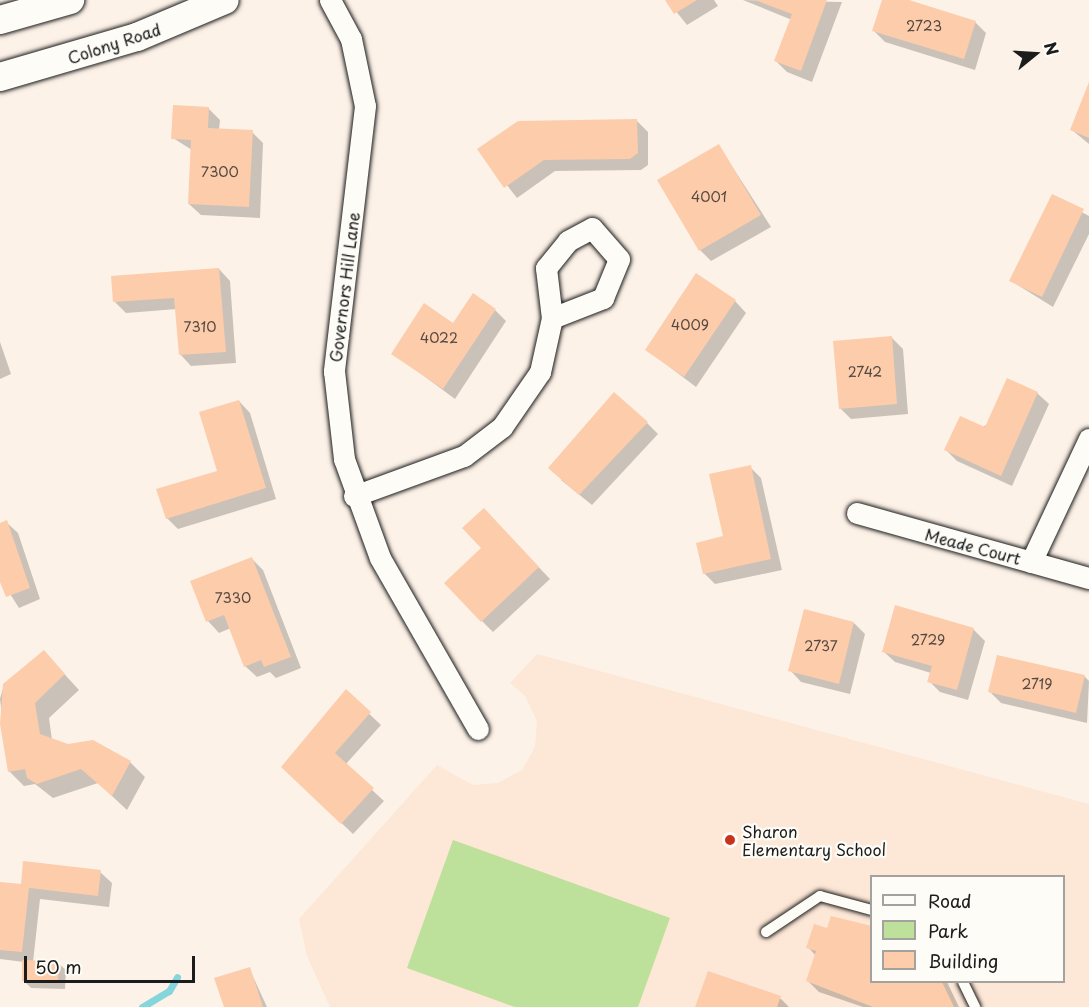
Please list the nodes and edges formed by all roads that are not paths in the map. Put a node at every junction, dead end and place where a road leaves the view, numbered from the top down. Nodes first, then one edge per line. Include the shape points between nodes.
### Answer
1 (70, 0) edge
2 (225, 0) edge
3 (330, 0) edge
4 (0, 20) edge
5 (0, 77) edge
6 (552, 318) dead end
7 (1089, 439) edge
8 (354, 496) junction
9 (857, 513) dead end
10 (1031, 562) junction
11 (1089, 578) edge
12 (478, 729) dead end
13 (870, 909) edge
14 (766, 932) dead end
15 (964, 983) edge
16 (975, 1007) edge

1 - 4 main road
2 - 5 main road, Colony Road via 137,37
3 - 8 street, Governors Hill Lane via 351,39 365,106 334,371 335,408
6 - 8 street via 540,372 502,427 464,456
7 - 10 street
8 - 12 street, Governors Hill Lane via 380,558
9 - 10 street, Meade Court
10 - 11 street, Meade Court
13 - 14 lane via 820,896
15 - 16 lane

